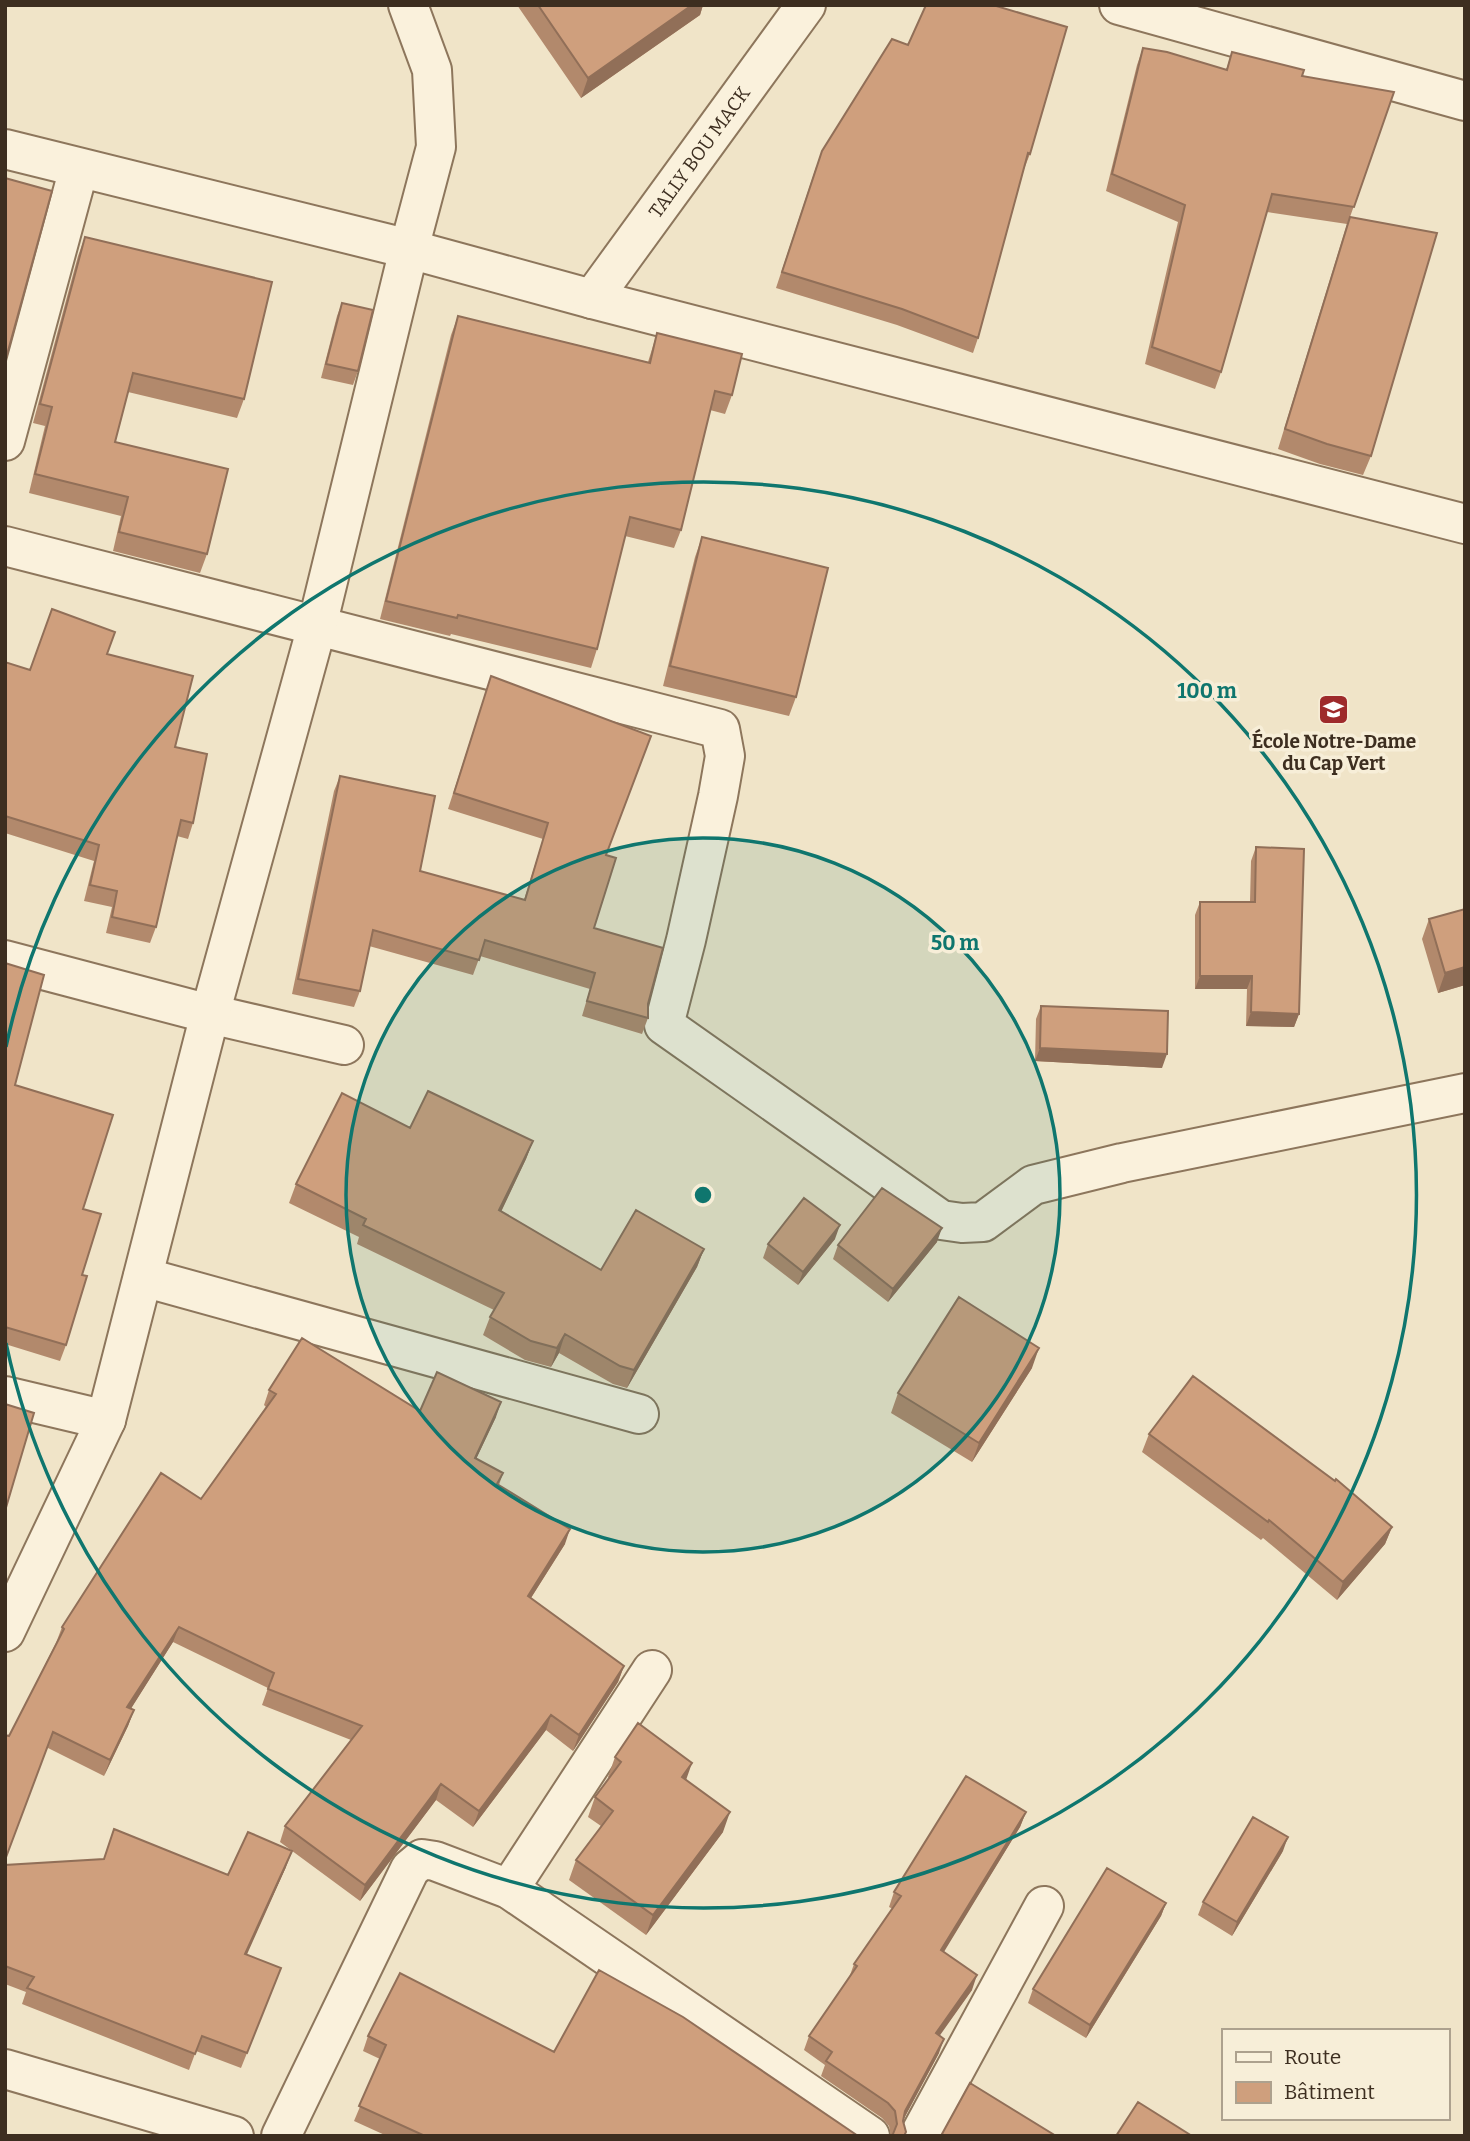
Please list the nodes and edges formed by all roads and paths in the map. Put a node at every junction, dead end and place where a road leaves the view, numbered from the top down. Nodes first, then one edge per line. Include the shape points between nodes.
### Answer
1 (408, 5) edge
2 (806, 5) edge
3 (1119, 5) edge
4 (1465, 101) edge
5 (5, 149) edge
6 (79, 168) junction
7 (409, 249) junction
8 (592, 299) junction
9 (5, 441) edge
10 (1465, 524) edge
11 (5, 546) edge
12 (317, 626) junction
13 (5, 960) edge
14 (210, 1014) junction
15 (344, 1045) dead end
16 (1465, 1093) edge
17 (143, 1277) junction
18 (5, 1396) edge
19 (639, 1414) dead end
20 (106, 1420) junction
21 (5, 1632) edge
22 (652, 1670) dead end
23 (509, 1889) junction
24 (1044, 1906) dead end
25 (5, 2069) edge
26 (234, 2136) edge
27 (281, 2136) edge
28 (870, 2136) edge
29 (919, 2136) edge

1 - 7 street via 432,70 436,147
2 - 8 street, TALLY BOU MACK
3 - 4 street
5 - 6 street
6 - 7 street
6 - 9 street
7 - 8 street
7 - 12 street
8 - 10 street
11 - 12 street
12 - 14 street
12 - 16 street via 720,729 724,756 718,796 664,1025 941,1220 983,1222 1033,1185 1122,1163
13 - 14 street
14 - 15 street
14 - 17 street
17 - 19 street
17 - 20 street
18 - 20 street
20 - 21 street
22 - 23 street
23 - 27 street via 435,1861 422,1859 410,1869
23 - 28 street
24 - 29 street
25 - 26 street

